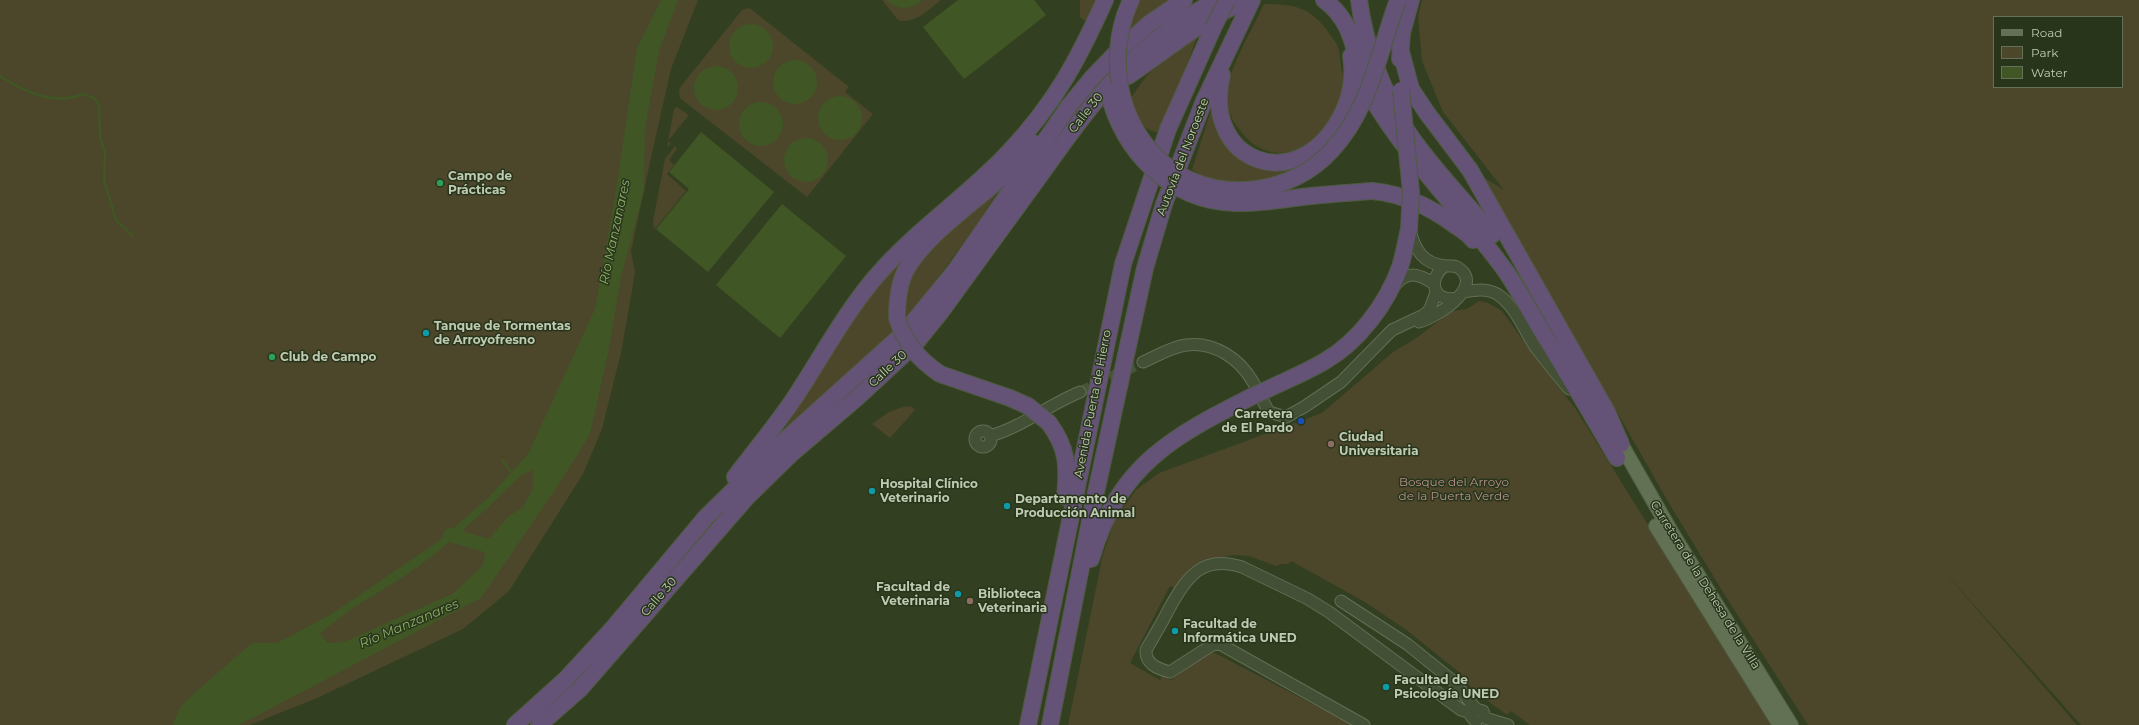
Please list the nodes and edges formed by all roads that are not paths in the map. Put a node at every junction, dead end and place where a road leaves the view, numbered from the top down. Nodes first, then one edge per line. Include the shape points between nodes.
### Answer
1 (1105, 0) edge
2 (1184, 0) edge
3 (1218, 0) edge
4 (1227, 0) edge
5 (1236, 0) edge
6 (1252, 0) edge
7 (1312, 0) edge
8 (1324, 0) edge
9 (1360, 0) edge
10 (1398, 0) edge
11 (1410, 0) edge
12 (1123, 7) edge
13 (1246, 8) edge
14 (1229, 48) junction
15 (1400, 48) junction
16 (1128, 76) junction
17 (1069, 106) junction
18 (1409, 229) junction
19 (1445, 266) junction
20 (1435, 288) junction
21 (1460, 295) junction
22 (1381, 305) junction
23 (940, 313) junction
24 (1110, 318) joint
25 (1132, 322) joint
26 (1382, 338) junction
27 (1143, 362) tunnel mouth
28 (1569, 389) junction
29 (1080, 392) tunnel mouth
30 (990, 436) dead end
31 (1619, 451) junction
32 (706, 517) junction
33 (1057, 583) junction
34 (1341, 601) dead end
35 (614, 627) junction
36 (555, 677) dead end
37 (1058, 682) junction
38 (580, 689) junction
39 (1476, 717) edge
40 (516, 725) edge
41 (539, 725) edge
42 (554, 725) edge
43 (1028, 725) edge
44 (1050, 725) edge
45 (1364, 725) edge
46 (1508, 725) edge
47 (1780, 725) edge
48 (1791, 725) edge

1 - 32 highway via 1073,67 1048,106 1009,152 879,273 830,340 798,392
2 - 17 highway, Calle 30 via 1150,23 1117,52
3 - 23 highway, Calle 30 via 1182,21 1127,64 1089,108
4 - 24 highway, Autovía del Noroeste, bridge via 1171,122 1123,264
5 - 16 highway via 1196,21 1171,38
6 - 13 highway, Autovía del Noroeste
7 - 14 highway via 1333,16 1341,28 1352,58 1352,74 1347,106 1338,122 1318,147 1304,157 1280,162 1257,161 1232,139 1221,119 1218,96
8 - 31 highway via 1337,12 1354,40 1371,97 1392,130 1508,275
9 - 31 highway via 1368,43 1377,69 1387,95 1408,132 1512,262
10 - 12 highway, bridge via 1367,93 1353,121 1331,151 1316,164 1287,181 1268,187 1238,191 1202,185 1186,178 1152,154 1138,135 1124,108 1118,80
11 - 15 highway
12 - 28 highway, bridge via 1107,48 1108,90 1116,119 1128,141 1165,179 1183,190 1208,199 1235,204 1372,191 1403,196 1435,211 1471,237 1506,283
13 - 14 highway, Autovía del Noroeste
13 - 16 highway via 1227,8 1197,26
14 - 25 highway, Autovía del Noroeste via 1204,101 1164,204 1144,268
15 - 18 highway, bridge via 1401,90 1411,192
15 - 31 highway via 1411,89 1470,170 1494,210 1607,412
16 - 23 highway via 1098,112 954,305
17 - 32 highway, Calle 30 via 955,271 906,332 783,442
17 - 33 highway, bridge via 996,182 916,254 905,271 897,301 897,318 903,335 910,347 928,366 940,374 1028,406 1049,423 1058,437 1067,464
18 - 19 street via 1415,248 1422,256
18 - 22 highway via 1399,268
19 - 20 street via 1434,276
19 - 21 street via 1453,265 1466,276 1467,284
20 - 21 street via 1447,299
20 - 22 street via 1422,276 1408,276 1397,283
20 - 26 street via 1430,309 1424,315 1401,324
21 - 26 street via 1433,317
21 - 28 street via 1483,290 1497,294
22 - 37 highway via 1362,329 1325,361 1202,422 1176,438 1147,462 1124,488 1106,520 1094,549 1072,650
23 - 38 highway, Calle 30 via 914,345 790,455 747,497
24 - 33 highway, Avenida Puerta de Hierro
25 - 37 highway, Avenida Puerta de Hierro
26 - 27 street via 1341,382 1286,417 1269,412 1242,366 1233,358 1211,347 1186,345
28 - 31 highway via 1590,424
29 - 30 street via 1008,431
31 - 47 main road, Carretera de la Dehesa de la Villa via 1700,599
31 - 48 main road, Carretera de la Dehesa de la Villa
32 - 35 highway, Calle 30
33 - 43 highway, Avenida Puerta de Hierro
34 - 39 street via 1407,644 1453,681
35 - 36 highway via 582,650
35 - 40 highway via 565,680
37 - 44 highway, Avenida Puerta de Hierro
38 - 41 highway, Calle 30
38 - 42 highway via 567,713
39 - 45 street via 1461,710 1329,612 1308,599 1232,564 1210,564 1201,568 1185,582 1146,650 1150,663 1170,672 1212,645 1220,644
39 - 46 street

